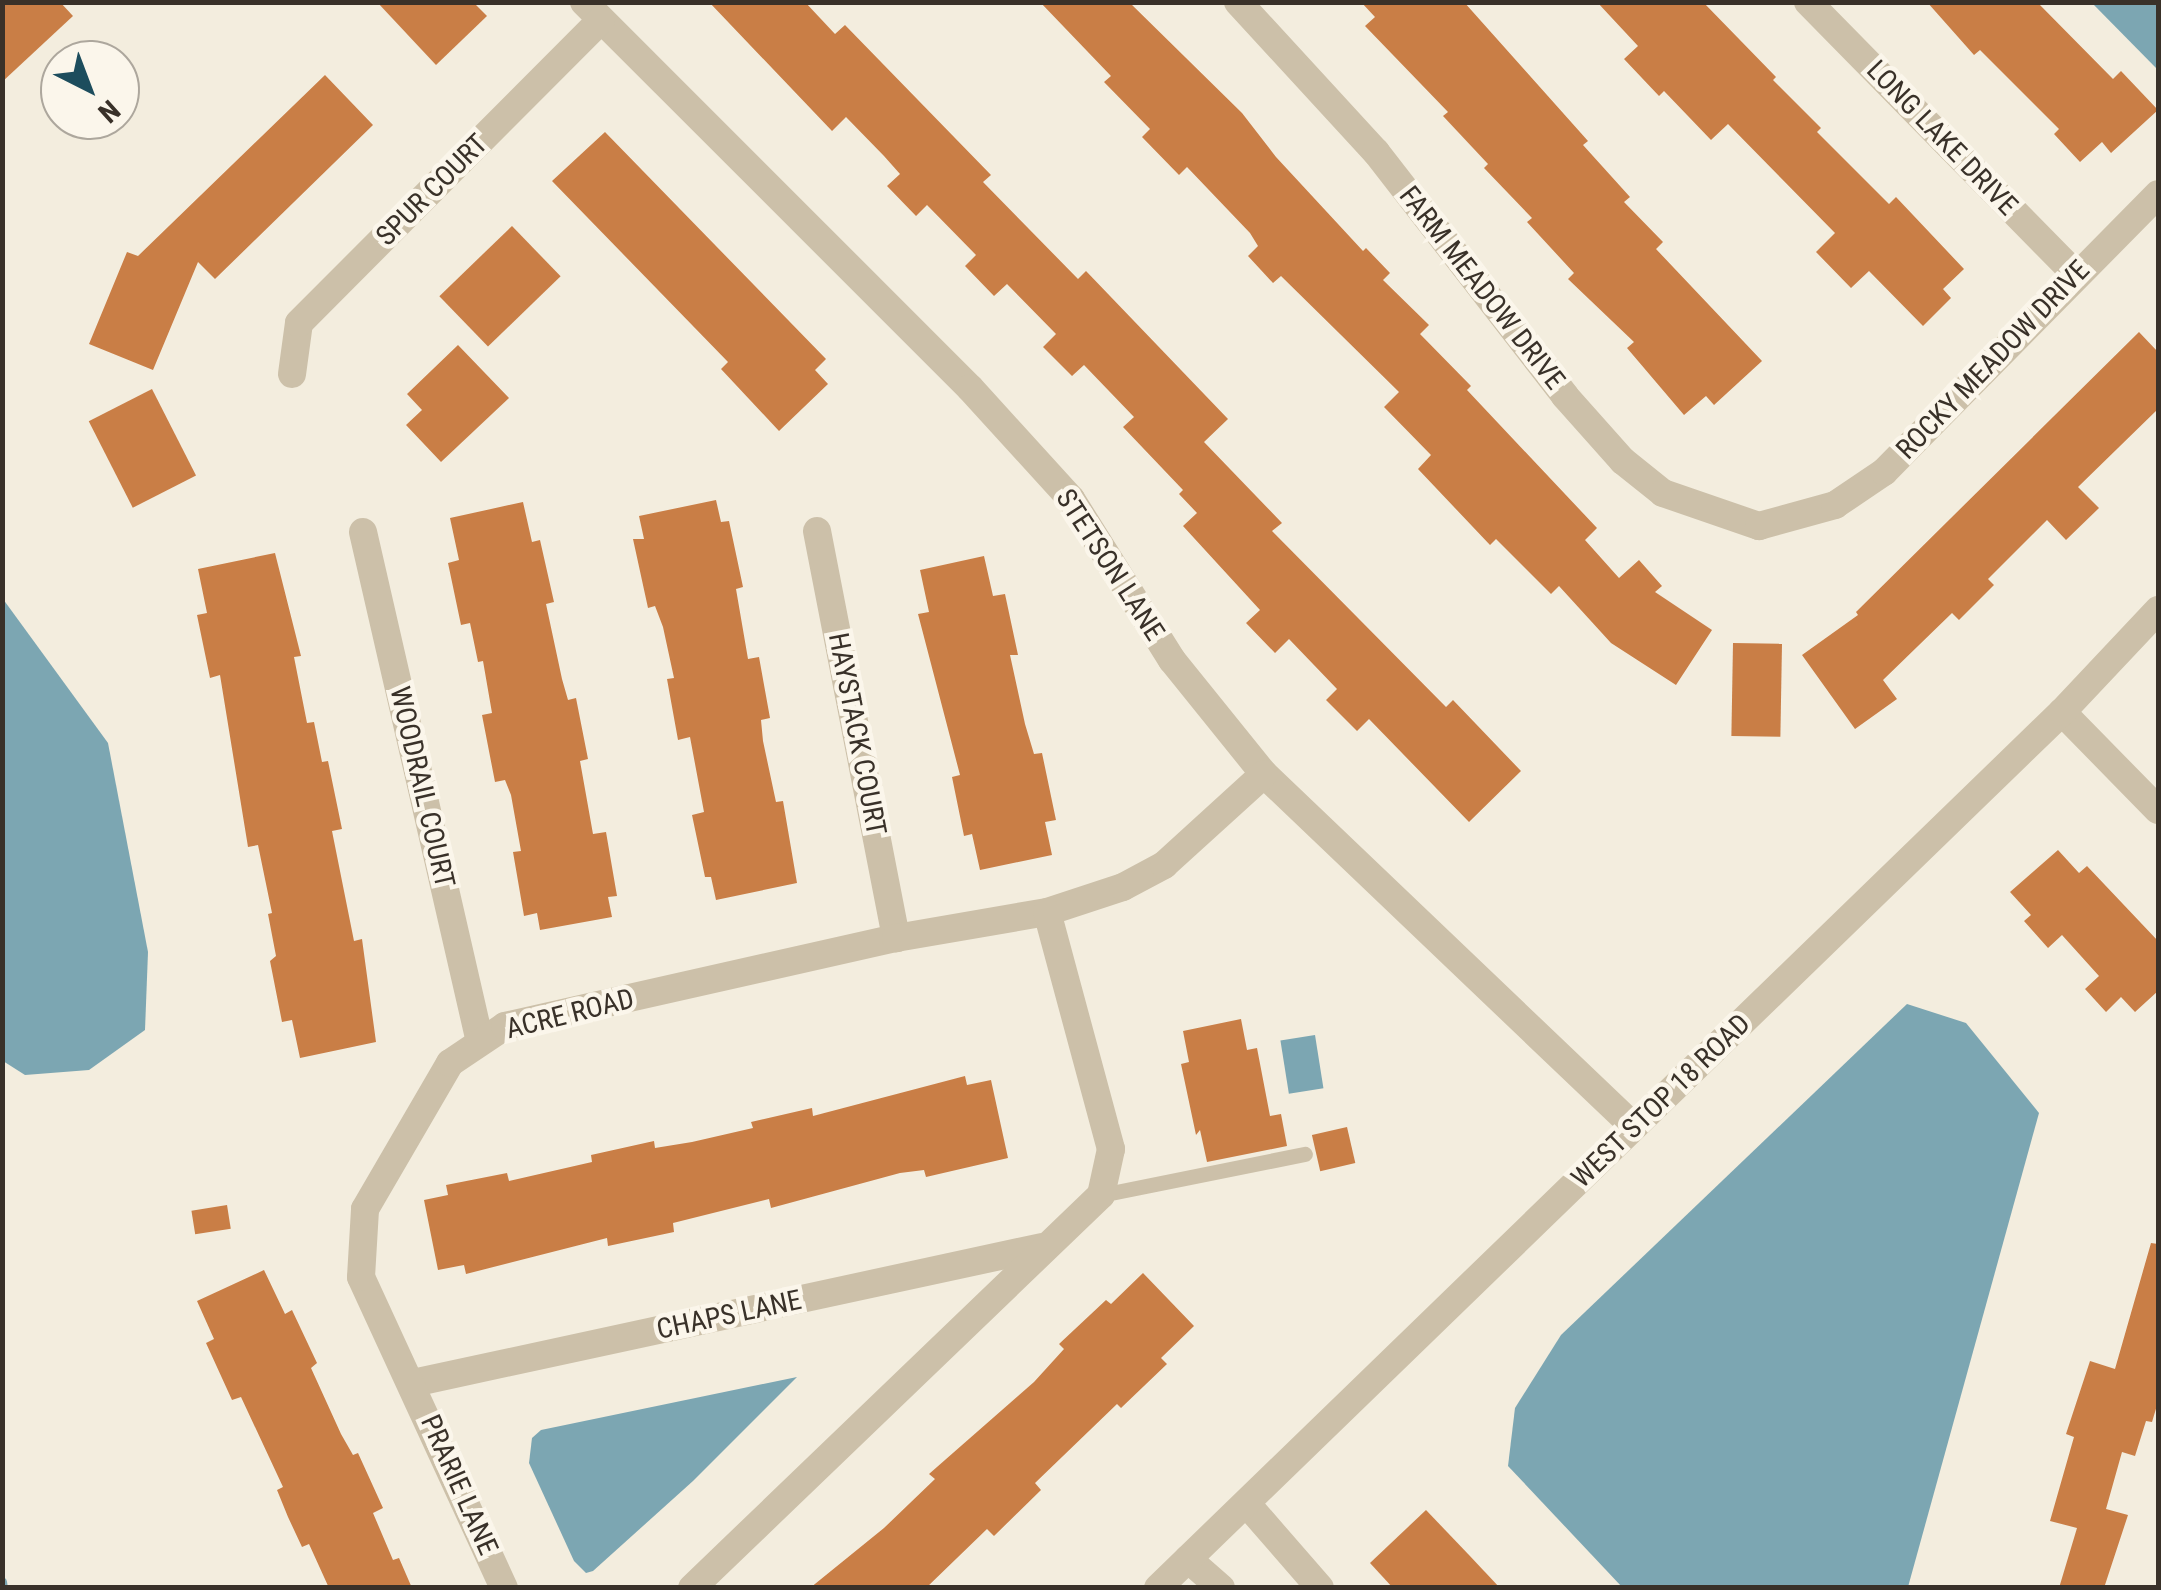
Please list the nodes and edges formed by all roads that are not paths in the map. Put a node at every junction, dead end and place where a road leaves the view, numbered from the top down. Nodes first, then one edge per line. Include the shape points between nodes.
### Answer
1 (1238, 2) edge
2 (1808, 2) edge
3 (593, 11) edge
4 (2158, 194) edge
5 (2075, 274) junction
6 (292, 374) dead end
7 (1759, 526) joint
8 (818, 531) dead end
9 (363, 532) dead end
10 (2158, 610) edge
11 (2062, 712) junction
12 (1264, 774) junction
13 (2158, 810) edge
14 (1047, 912) junction
15 (896, 938) junction
16 (480, 1042) junction
17 (1634, 1126) junction
18 (1305, 1154) dead end
19 (1101, 1195) junction
20 (1044, 1246) junction
21 (413, 1383) junction
22 (1247, 1504) junction
23 (1188, 1559) junction
24 (504, 1588) edge
25 (692, 1588) edge
26 (1158, 1588) edge
27 (1221, 1588) edge
28 (1320, 1588) edge

1 - 7 street, FARM MEADOW DRIVE via 1376,152 1624,462 1663,494
2 - 5 street, LONG LAKE DRIVE
3 - 6 street, SPUR COURT via 299,324
3 - 12 street, STETSON LANE via 970,388 1071,499 1172,660
4 - 5 street, ROCKY MEADOW DRIVE
5 - 7 street, ROCKY MEADOW DRIVE via 1884,472 1834,505
8 - 15 street, HAYSTACK COURT
9 - 16 street, WOODRAIL COURT
10 - 11 street, WEST STOP 18 ROAD
11 - 13 street
11 - 17 street, WEST STOP 18 ROAD
12 - 14 street, ACRE ROAD via 1164,865 1124,887
12 - 17 street, STETSON LANE
14 - 15 street, ACRE ROAD
14 - 19 street via 1112,1149
15 - 16 street, ACRE ROAD via 505,1026
16 - 21 street, ACRE ROAD via 450,1063 365,1209 362,1277
17 - 22 street, WEST STOP 18 ROAD
18 - 19 lane
19 - 20 street
20 - 21 street, CHAPS LANE
20 - 25 street
21 - 24 street, PRARIE LANE
22 - 23 street, WEST STOP 18 ROAD
22 - 28 street
23 - 26 street, WEST STOP 18 ROAD
23 - 27 street

